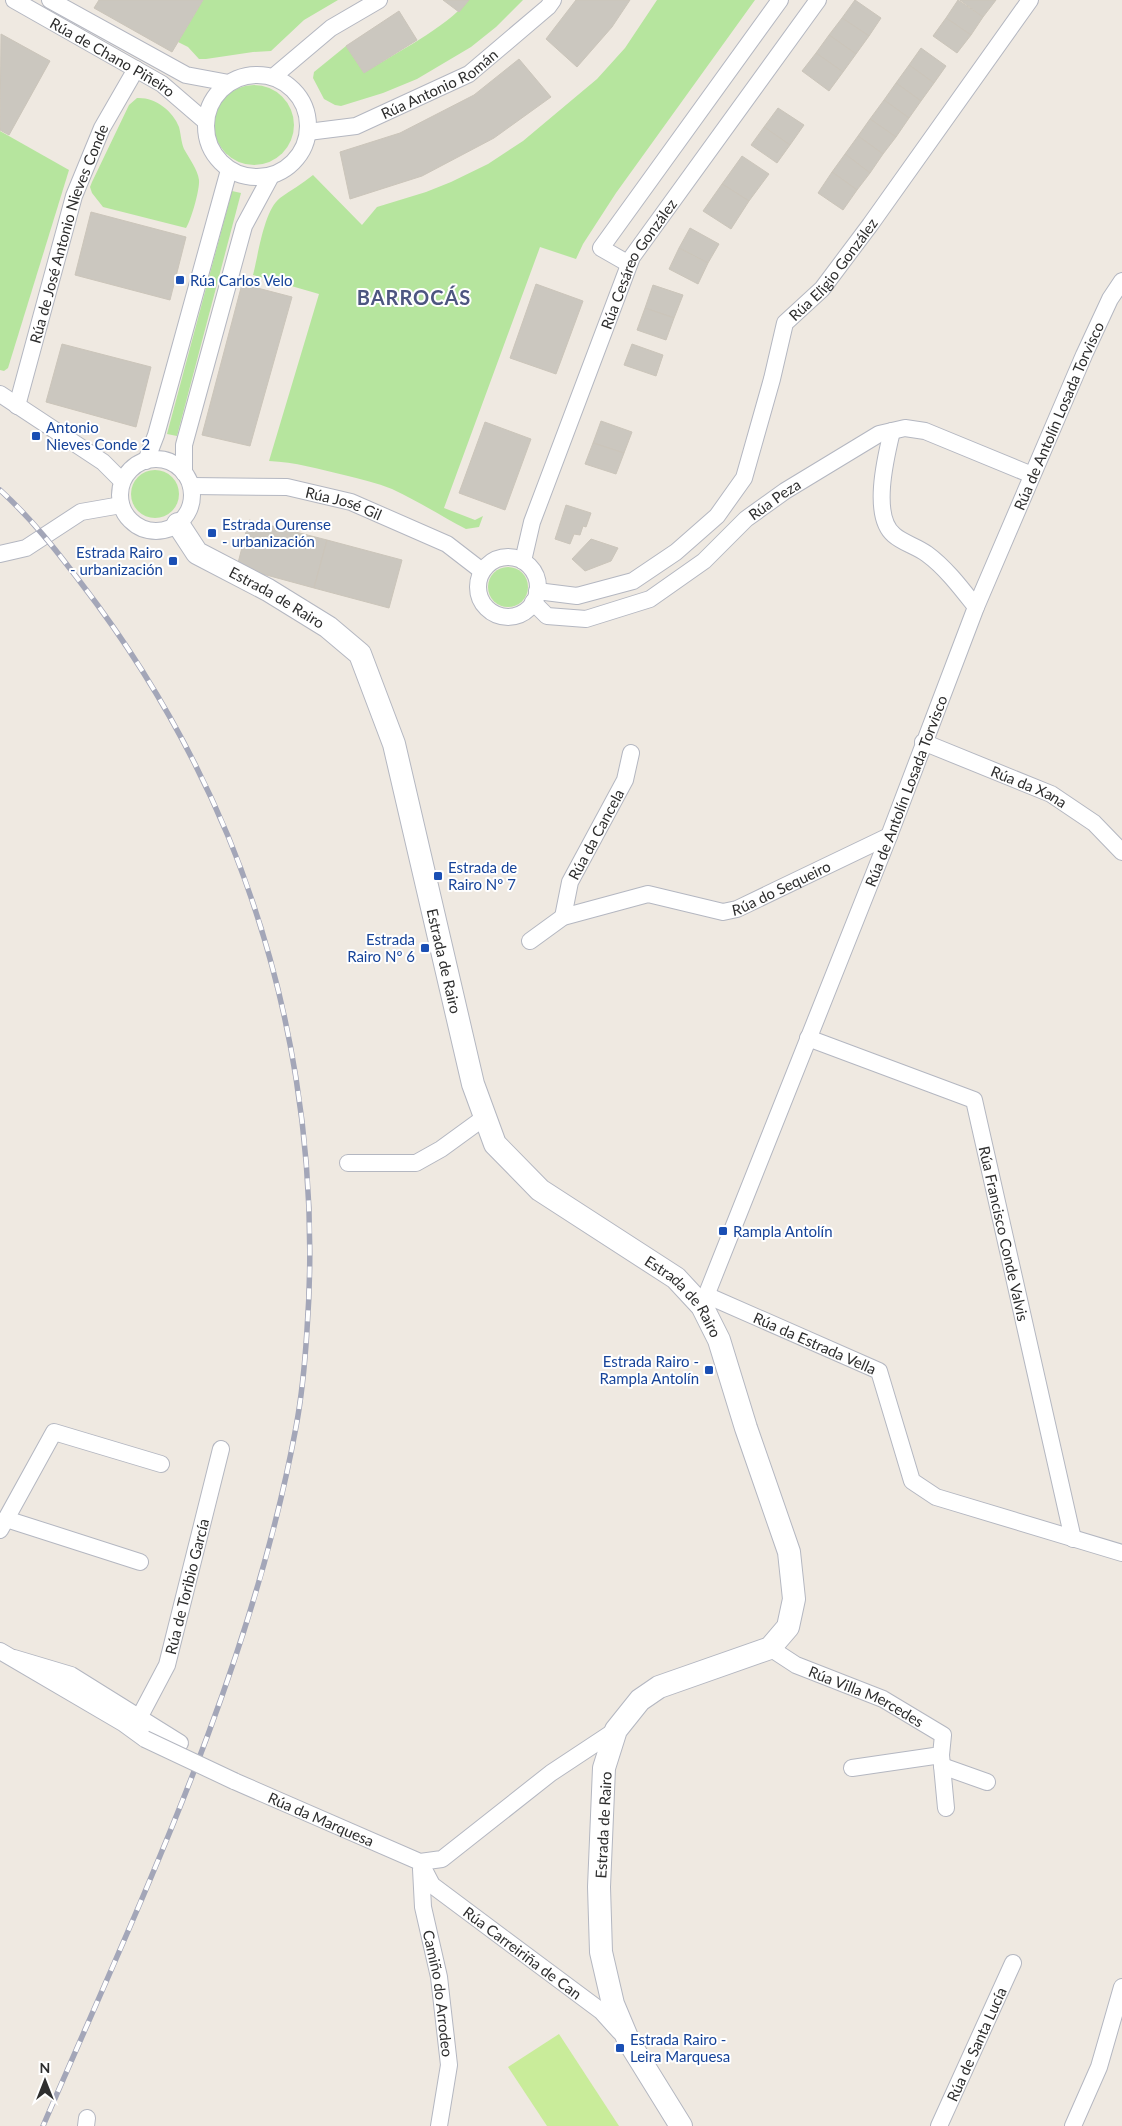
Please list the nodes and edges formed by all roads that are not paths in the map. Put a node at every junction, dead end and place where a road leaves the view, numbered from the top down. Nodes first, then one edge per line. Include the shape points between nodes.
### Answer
1 (14, 0) edge
2 (50, 0) edge
3 (379, 0) edge
4 (553, 0) edge
5 (780, 0) edge
6 (818, 0) edge
7 (1030, 0) edge
8 (136, 69) junction
9 (273, 77) junction
10 (229, 83) junction
11 (205, 120) junction
12 (308, 132) junction
13 (229, 170) junction
14 (271, 176) junction
15 (629, 264) junction
16 (1122, 282) edge
17 (0, 394) edge
18 (17, 406) junction
19 (892, 431) junction
20 (146, 461) junction
21 (1032, 475) junction
22 (187, 480) junction
23 (122, 481) junction
24 (121, 505) junction
25 (178, 524) junction
26 (0, 554) edge
27 (523, 561) junction
28 (482, 571) junction
29 (535, 597) junction
30 (976, 607) junction
31 (923, 742) junction
32 (632, 753) dead end
33 (888, 836) junction
34 (1122, 852) edge
35 (562, 916) junction
36 (530, 942) dead end
37 (808, 1038) junction
38 (485, 1117) junction
39 (348, 1163) dead end
40 (704, 1301) junction
41 (221, 1449) dead end
42 (160, 1464) dead end
43 (3, 1524) edge
44 (1073, 1539) junction
45 (1122, 1553) edge
46 (140, 1562) dead end
47 (770, 1648) junction
48 (7, 1654) edge
49 (139, 1718) junction
50 (616, 1730) junction
51 (180, 1743) dead end
52 (941, 1761) junction
53 (852, 1768) dead end
54 (987, 1782) dead end
55 (946, 1808) dead end
56 (420, 1862) junction
57 (1013, 1963) dead end
58 (1122, 1987) edge
59 (629, 2042) junction
60 (439, 2126) edge
61 (681, 2126) edge
62 (939, 2126) edge
63 (1073, 2126) edge

1 - 8 street, Rúa de Chano Piñeiro
2 - 10 street, Rúa de Chano Piñeiro via 186,75
3 - 9 street via 331,28
4 - 12 street, Rúa Antonio Román via 469,74 356,126
5 - 15 street via 601,248
6 - 15 street, Rúa Cesáreo González
7 - 29 street, Rúa Eligio González via 822,289 785,324 744,478 717,516 676,552 633,581 577,596
8 - 11 street, Rúa de Chano Piñeiro via 176,94
8 - 18 street, Rúa de José Antonio Nieves Conde via 102,128 74,196
9 - 10 street via 248,76
9 - 12 street via 297,94 306,112
10 - 11 street via 212,100
11 - 13 street via 207,140 216,158
12 - 14 street via 302,151 289,166
13 - 14 street via 251,177
13 - 20 street
14 - 22 street via 244,226 184,445
15 - 27 street, Rúa Cesáreo González via 532,522
16 - 21 street, Rúa de Antolín Losada Torvisco via 1110,299
17 - 18 street
18 - 23 street via 103,462
19 - 21 street, Rúa Peza via 905,428 925,431
19 - 29 street, Rúa Peza via 879,434 785,491 746,520 704,561 650,599 586,618 547,616
19 - 30 street via 881,498 888,527 893,534 941,566
20 - 22 street via 160,460 173,464
20 - 23 street via 134,467
21 - 30 street, Rúa de Antolín Losada Torvisco
22 - 25 street via 191,500 187,513
22 - 28 street, Rúa José Gil via 287,487 352,502 447,544
23 - 24 street
24 - 25 street via 127,518 138,527 166,530
24 - 26 street via 81,512 26,548
25 - 38 street, Estrada de Rairo via 197,553 268,590 328,627 360,654 394,744 474,1084
27 - 28 street via 512,557 500,558
27 - 29 street via 534,574
28 - 29 street via 478,594 492,612 515,616 525,611
30 - 31 street, Rúa de Antolín Losada Torvisco
31 - 33 street, Rúa de Antolín Losada Torvisco
31 - 34 street, Rúa da Xana via 1051,794 1094,823
32 - 35 street, Rúa da Cancela via 625,780 570,882
33 - 35 street, Rúa do Sequeiro via 737,909 724,912 648,894
33 - 37 street, Rúa de Antolín Losada Torvisco
35 - 36 street, Rúa do Sequeiro
37 - 40 street, Rúa de Antolín Losada Torvisco
37 - 44 street, Rúa Francisco Conde Valvis via 974,1100
38 - 39 street via 416,1163
38 - 40 street, Estrada de Rairo via 495,1144 540,1190 676,1278
40 - 44 street, Rúa da Estrada Vella via 879,1371 912,1481 936,1497
40 - 47 street, Estrada de Rairo via 789,1552 794,1599 788,1627
41 - 49 street, Rúa de Toribio García via 167,1664
42 - 43 street via 54,1432
43 - 46 street
44 - 45 street, Rúa da Estrada Vella
47 - 50 street, Estrada de Rairo via 659,1687 640,1700
47 - 52 street, Rúa Villa Mercedes via 796,1664 883,1700 943,1735
48 - 49 street, Rúa da Marquesa via 72,1675
48 - 56 street, Rúa da Marquesa, bridge via 144,1739
49 - 51 street, Rúa da Marquesa
50 - 56 street via 550,1773 442,1859
50 - 59 street, Estrada de Rairo via 604,1768 601,1952 613,2004
52 - 53 street
52 - 54 street
52 - 55 street, Rúa Villa Mercedes
56 - 59 street, Rúa Carreiriña de Can via 432,1885 601,2011
56 - 60 street, Camiño do Arrodeo via 423,1907 439,1976 449,2065
57 - 62 street, Rúa de Santa Lucía
58 - 63 street via 1099,2067
59 - 61 street, Estrada de Rairo

